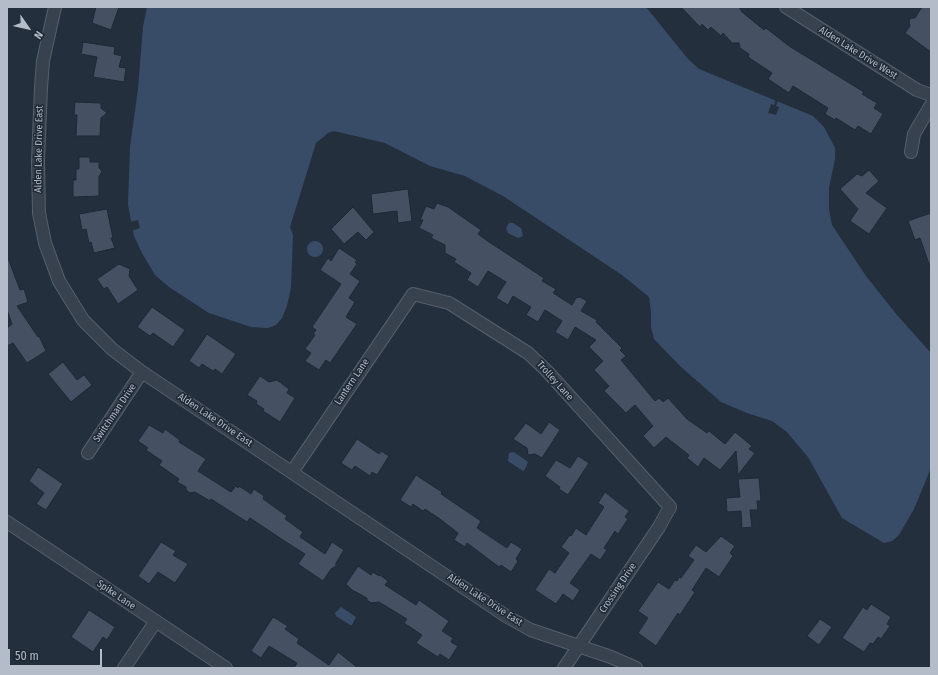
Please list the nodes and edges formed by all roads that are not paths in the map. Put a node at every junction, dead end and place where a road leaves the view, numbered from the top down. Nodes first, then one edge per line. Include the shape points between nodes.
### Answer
1 (55, 7) edge
2 (789, 8) edge
3 (931, 95) edge
4 (931, 105) edge
5 (911, 152) dead end
6 (413, 294) joint
7 (142, 372) junction
8 (88, 453) dead end
9 (292, 472) junction
10 (670, 507) joint
11 (7, 522) edge
12 (156, 621) junction
13 (578, 647) junction
14 (124, 668) edge
15 (226, 668) edge
16 (564, 668) edge
17 (636, 668) edge

1 - 7 street, Alden Lake Drive East via 43,59 39,106 38,200 45,243 59,281 77,312 102,341
2 - 3 street, Alden Lake Drive West via 917,90
4 - 5 street via 914,134
6 - 9 street, Lantern Lane
6 - 10 street, Trolley Lane via 449,302 528,353
7 - 8 street, Switchman Drive
7 - 9 street, Alden Lake Drive East
9 - 13 street, Alden Lake Drive East via 506,616 531,630
10 - 13 street, Crossing Drive
11 - 12 street, Spike Lane
12 - 14 street
12 - 15 street, Spike Lane
13 - 16 street, Crossing Drive
13 - 17 street, Alden Lake Drive East

